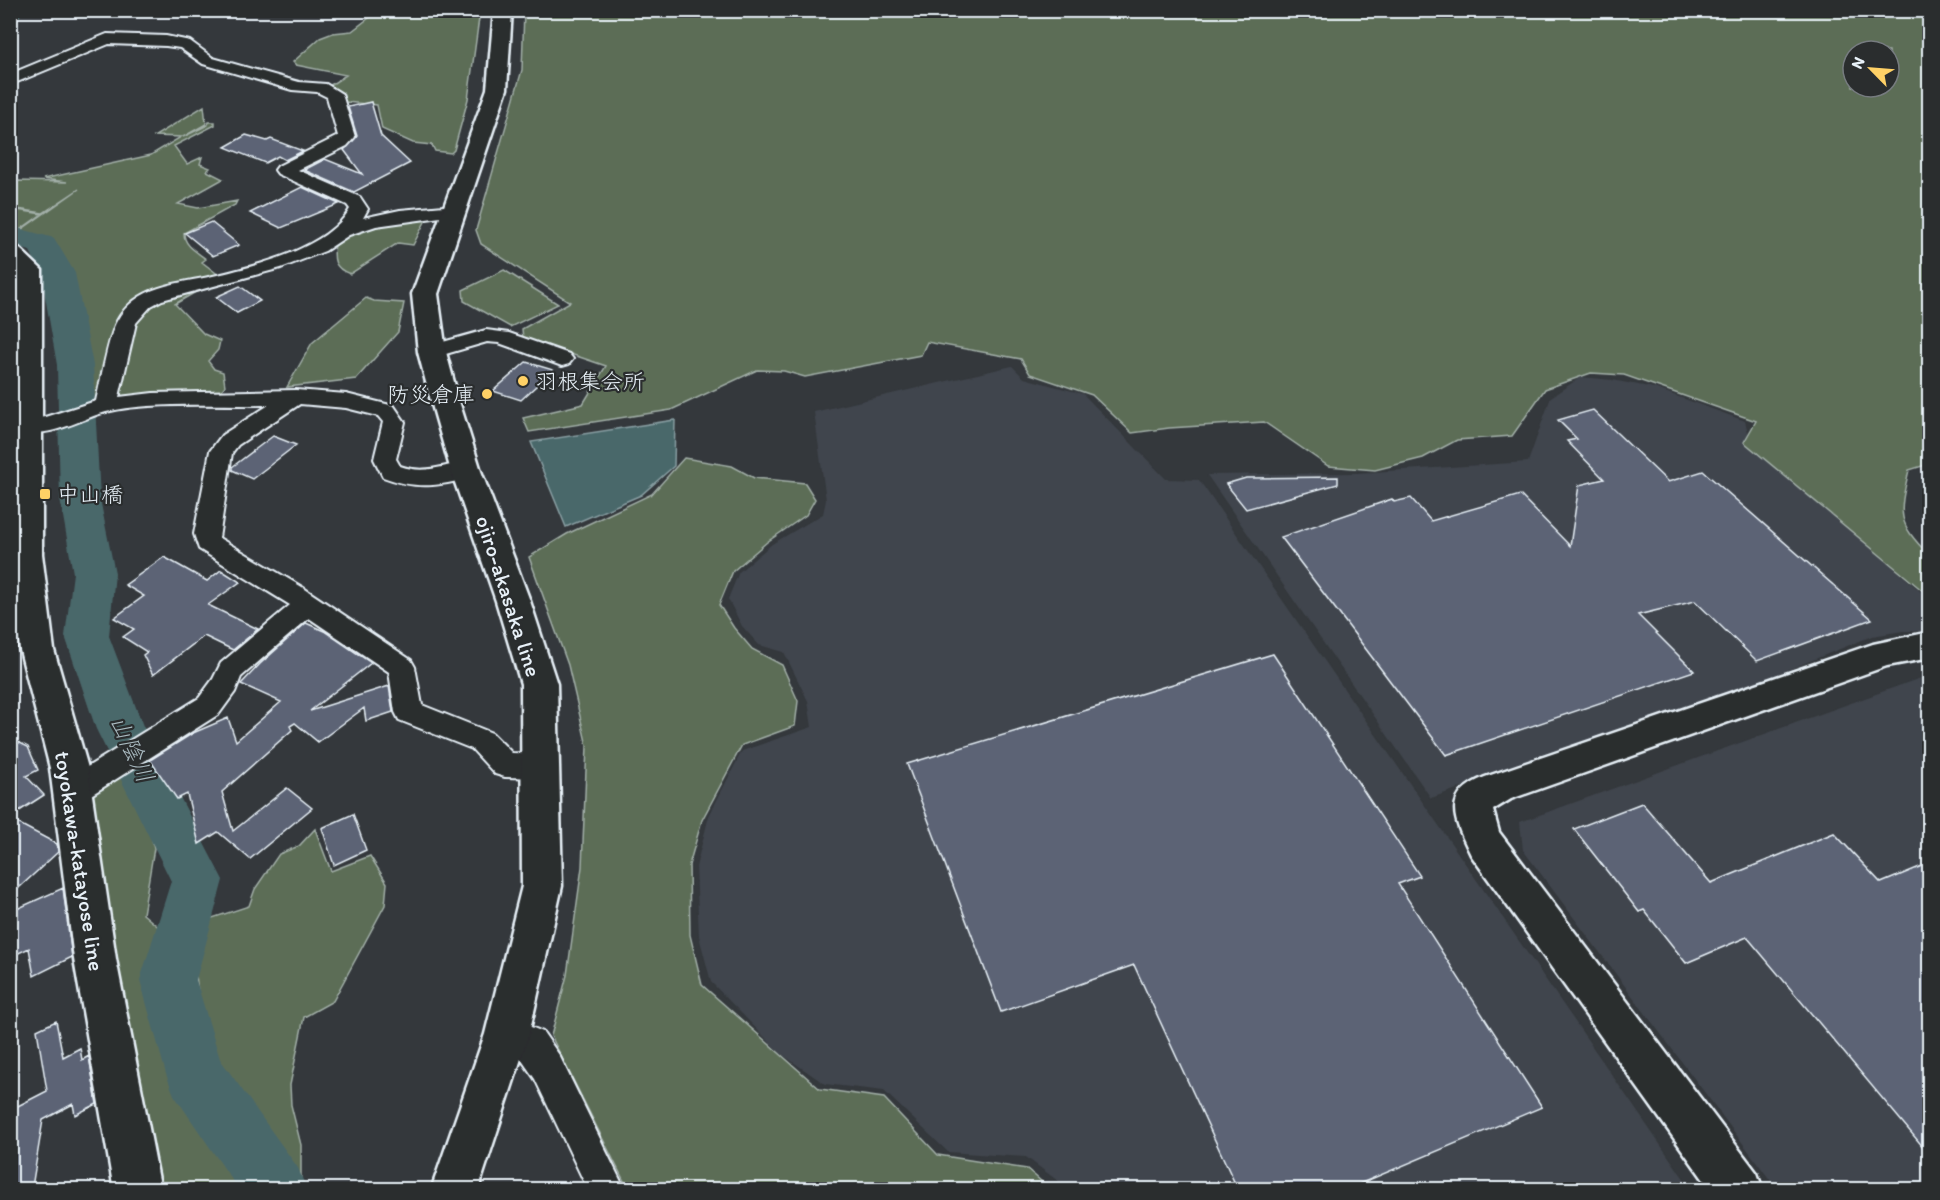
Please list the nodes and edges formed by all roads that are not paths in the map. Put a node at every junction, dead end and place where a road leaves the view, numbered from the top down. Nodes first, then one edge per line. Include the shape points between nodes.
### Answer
1 (503, 10) edge
2 (10, 80) edge
3 (455, 210) junction
4 (346, 230) junction
5 (10, 253) edge
6 (19, 344) edge
7 (432, 352) junction
8 (562, 359) dead end
9 (296, 397) junction
10 (101, 406) junction
11 (29, 426) junction
12 (466, 471) junction
13 (308, 604) junction
14 (1929, 645) edge
15 (542, 766) junction
16 (72, 791) junction
17 (507, 1034) junction
18 (138, 1190) edge
19 (454, 1190) edge
20 (606, 1190) edge
21 (1740, 1190) edge

1 - 3 main road, ojiro-akasaka line via 497,89
2 - 4 street via 107,39 185,44 208,61 298,87 320,87 334,94 346,137 284,170 354,201 359,209 357,217
3 - 4 street via 401,216
3 - 7 main road, ojiro-akasaka line via 425,294
4 - 10 street via 312,251 153,295 126,322
5 - 6 main road, toyokawa-katayose line via 29,276
6 - 11 main road, toyokawa-katayose line
7 - 8 street via 486,336 502,337
7 - 12 main road, ojiro-akasaka line
9 - 10 street via 153,400
9 - 12 street via 346,401 386,411 394,422 386,459 390,471 411,479 432,479
9 - 13 street via 230,440 221,451 206,534 208,543 216,550
10 - 11 street
11 - 16 main road, toyokawa-katayose line via 26,554 36,650
12 - 15 main road, ojiro-akasaka line via 539,684
13 - 15 street via 402,667 410,712 482,741 505,765
13 - 16 street via 230,670 209,706
14 - 21 main road via 1885,653 1498,788 1473,805 1485,843
15 - 17 main road, ojiro-akasaka line via 542,886
16 - 18 main road, toyokawa-katayose line via 95,959
17 - 19 main road, ojiro-akasaka line
17 - 20 street via 531,1044 547,1067

